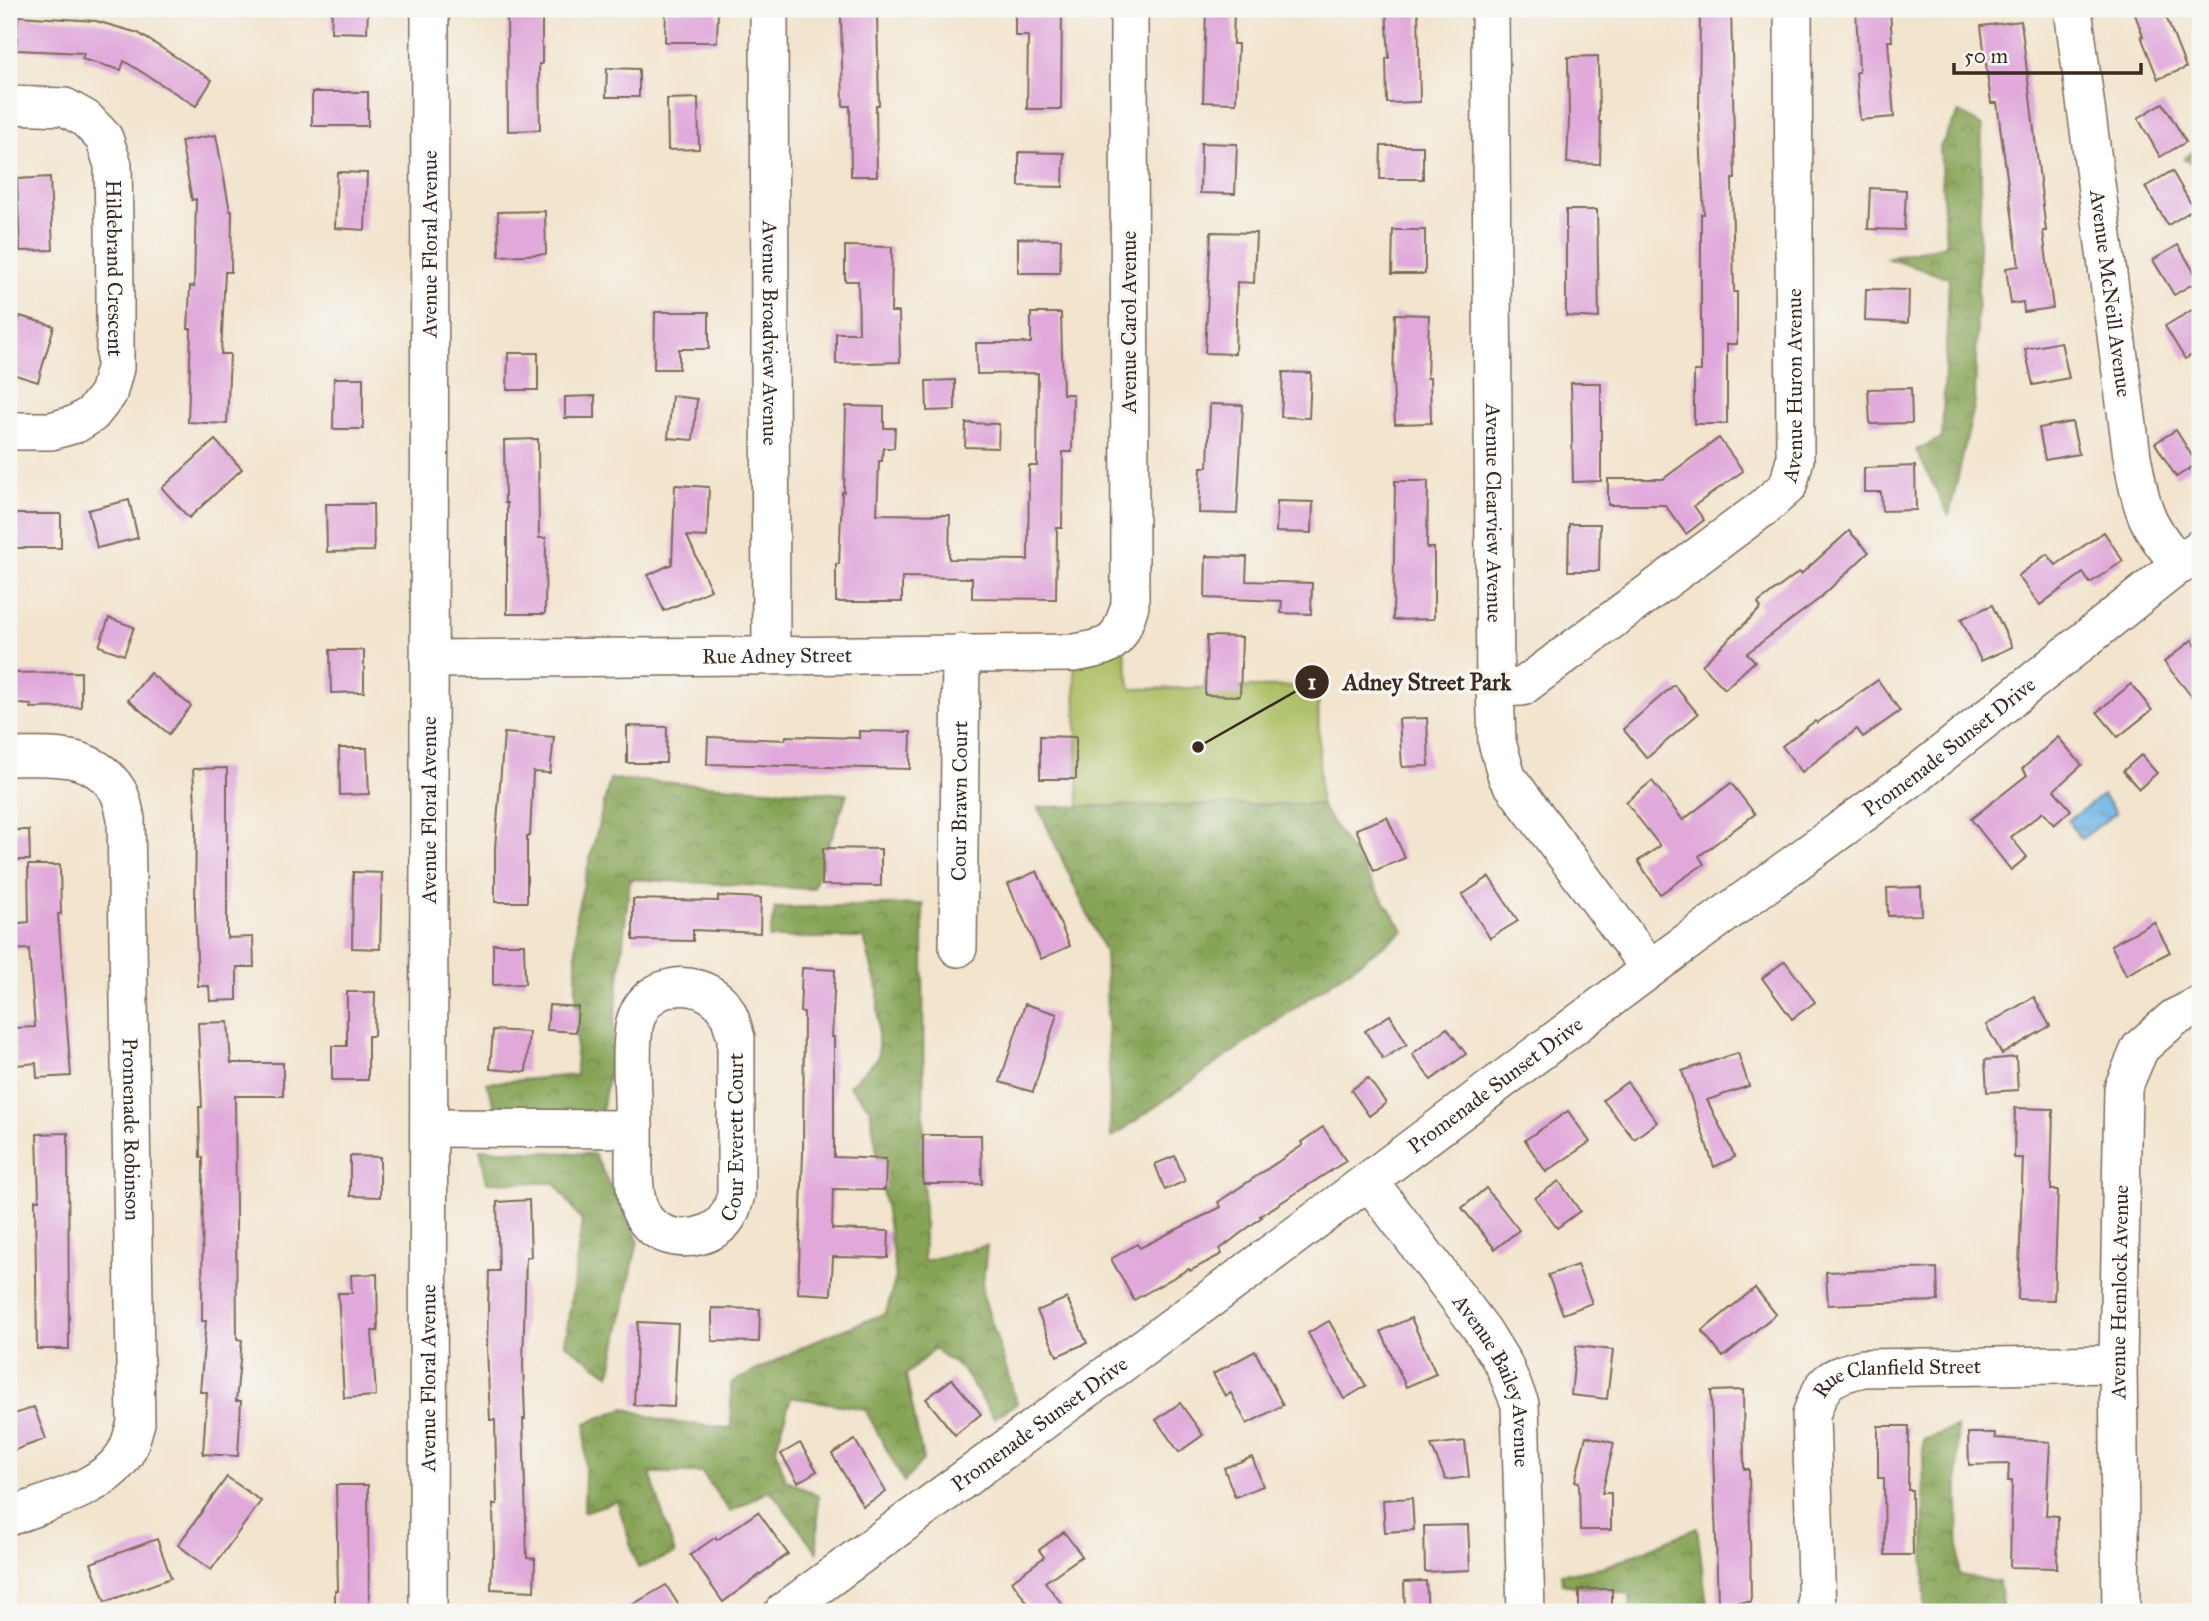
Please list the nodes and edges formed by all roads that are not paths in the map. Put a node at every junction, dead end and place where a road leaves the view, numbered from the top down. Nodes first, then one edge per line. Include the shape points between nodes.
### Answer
1 (430, 9) edge
2 (769, 9) edge
3 (1129, 9) edge
4 (1490, 9) edge
5 (1793, 9) edge
6 (2073, 9) edge
7 (9, 105) edge
8 (9, 431) edge
9 (2191, 556) edge
10 (1121, 634) joint
11 (961, 653) junction
12 (771, 655) junction
13 (429, 659) junction
14 (1495, 688) junction
15 (9, 757) edge
16 (958, 948) dead end
17 (1650, 969) junction
18 (2200, 1006) edge
19 (430, 1128) junction
20 (635, 1129) junction
21 (1369, 1181) junction
22 (2118, 1364) junction
23 (9, 1517) edge
24 (428, 1612) edge
25 (783, 1612) edge
26 (1526, 1612) edge
27 (1817, 1612) edge
28 (2121, 1612) edge

1 - 13 street, Avenue Floral Avenue
2 - 12 street, Avenue Broadview Avenue
3 - 10 street, Avenue Carol Avenue via 1130,605
4 - 14 street, Avenue Clearview Avenue
5 - 14 street, Avenue Huron Avenue via 1795,460 1788,486 1522,687
6 - 9 street, Avenue McNeill Avenue via 2140,501 2152,530
7 - 8 street, Hildebrand Crescent via 65,107 86,119 104,138 113,165 116,291 115,368 108,394 92,414 76,424 51,431
9 - 17 street, Promenade Sunset Drive via 1913,777
10 - 11 street, Rue Adney Street via 1102,648 1074,653
11 - 12 street, Rue Adney Street
11 - 16 street, Cour Brawn Court
12 - 13 street, Rue Adney Street
13 - 19 street, Avenue Floral Avenue
14 - 17 street, Avenue Clearview Avenue via 1497,742 1507,777
15 - 23 street, Promenade Robinson via 64,757 97,768 119,792 126,818 136,1423 127,1451 112,1470 92,1484
17 - 21 street, Promenade Sunset Drive
18 - 22 street, Avenue Hemlock Avenue via 2174,1018 2140,1048 2123,1088
19 - 20 street
19 - 24 street, Avenue Floral Avenue
20 - 20 street, Cour Everett Court via 636,1194 650,1225 685,1239 720,1226 731,1212 736,1194 736,1038 731,1018 703,989 663,989 646,1000 636,1017
21 - 25 street, Promenade Sunset Drive
21 - 26 street, Avenue Bailey Avenue via 1483,1331 1504,1364 1520,1404
22 - 27 street, Rue Clanfield Street via 1863,1367 1835,1376 1819,1394 1811,1415
22 - 28 street, Avenue Hemlock Avenue

